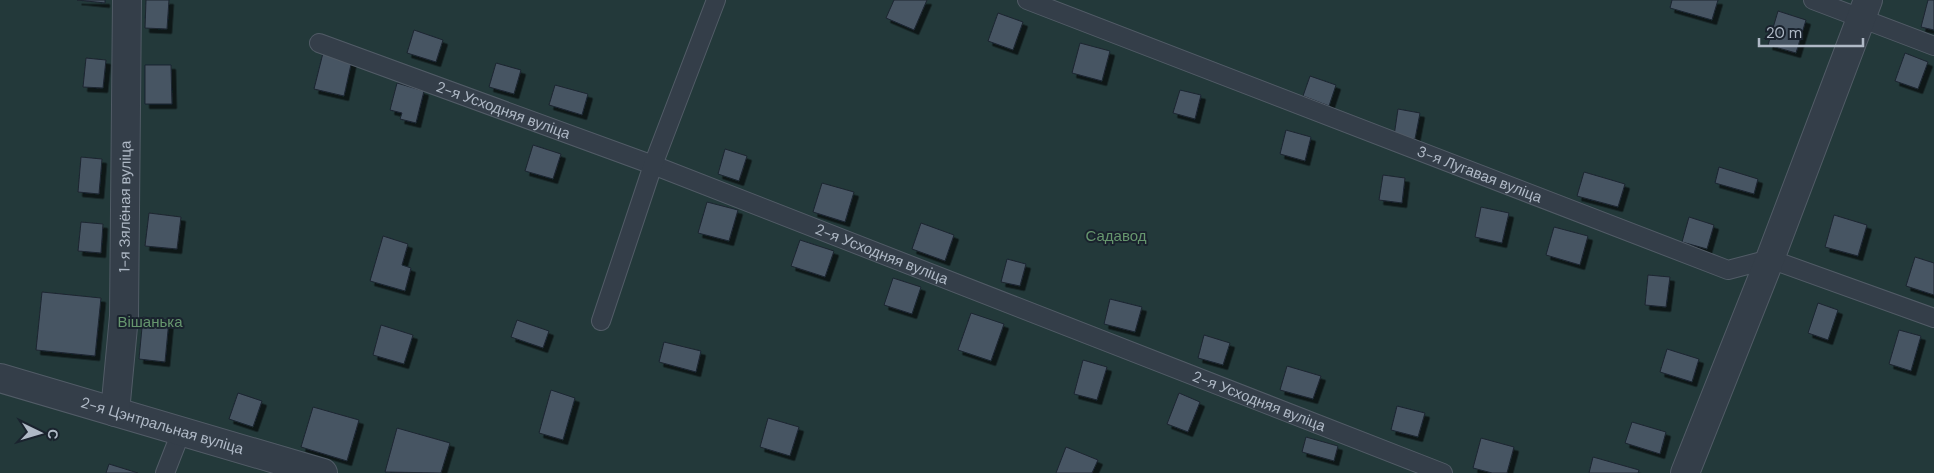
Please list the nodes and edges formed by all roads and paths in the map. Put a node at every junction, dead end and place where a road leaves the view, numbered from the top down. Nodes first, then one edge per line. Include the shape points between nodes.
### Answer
1 (127, 0) edge
2 (716, 0) edge
3 (1027, 0) edge
4 (1813, 0) edge
5 (1864, 9) edge
6 (319, 43) dead end
7 (1934, 46) edge
8 (653, 165) junction
9 (1770, 259) junction
10 (1934, 318) edge
11 (601, 322) dead end
12 (0, 378) edge
13 (115, 412) junction
14 (181, 432) junction
15 (165, 473) edge
16 (323, 473) edge
17 (1443, 473) edge
18 (1684, 473) edge

1 - 13 street, 1-я Зялёная вуліца via 124,316
2 - 8 lane
3 - 9 lane, 3-я Лугавая вуліца via 1728,270
4 - 5 lane
5 - 7 lane
5 - 9 street
6 - 8 lane, 2-я Усходняя вуліца
8 - 11 lane
8 - 17 lane, 2-я Усходняя вуліца
9 - 10 lane
9 - 18 street
12 - 13 street, 2-я Цэнтральная вуліца
13 - 14 street, 2-я Цэнтральная вуліца
14 - 15 lane
14 - 16 street, 2-я Цэнтральная вуліца

